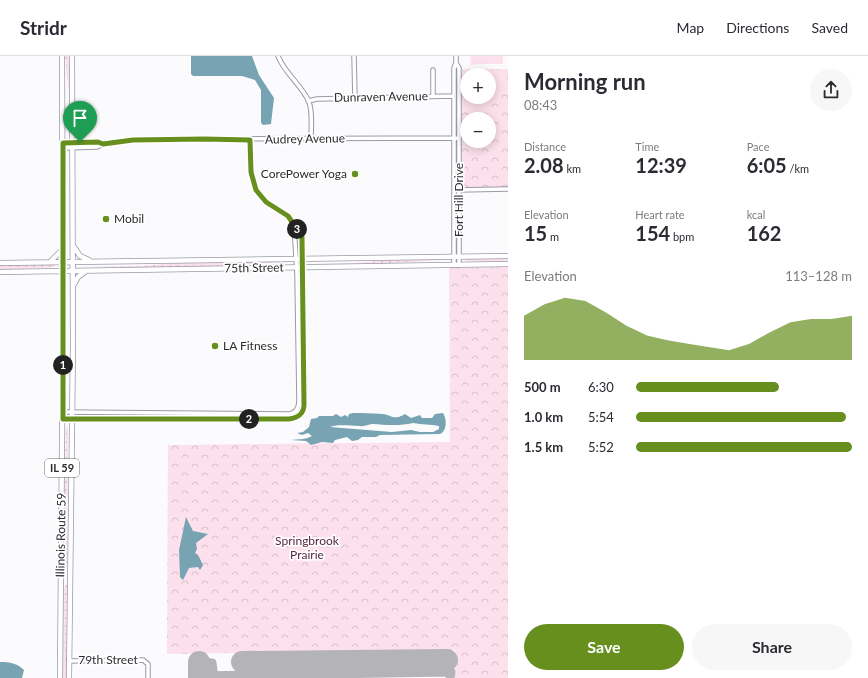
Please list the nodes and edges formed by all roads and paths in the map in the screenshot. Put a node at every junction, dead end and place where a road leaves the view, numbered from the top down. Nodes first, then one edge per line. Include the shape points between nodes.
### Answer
1 (62, 56) edge
2 (72, 56) edge
3 (278, 56) edge
4 (354, 56) edge
5 (456, 56) edge
6 (456, 63) junction
7 (433, 70) dead end
8 (433, 96) junction
9 (454, 96) junction
10 (355, 99) junction
11 (308, 101) junction
12 (454, 138) junction
13 (459, 138) junction
14 (311, 139) junction
15 (250, 140) junction
16 (63, 145) junction
17 (72, 145) junction
18 (508, 189) edge
19 (454, 190) junction
20 (459, 190) junction
21 (294, 225) junction
22 (73, 245) junction
23 (63, 249) junction
24 (508, 256) edge
25 (456, 257) junction
26 (297, 258) junction
27 (303, 258) junction
28 (92, 261) junction
29 (50, 262) junction
30 (63, 262) junction
31 (73, 262) junction
32 (0, 263) edge
33 (508, 264) edge
34 (456, 265) junction
35 (297, 267) junction
36 (303, 267) junction
37 (63, 270) junction
38 (73, 270) junction
39 (87, 270) junction
40 (0, 272) edge
41 (72, 287) junction
42 (63, 412) junction
43 (72, 412) junction
44 (63, 419) junction
45 (72, 419) junction
46 (69, 660) junction
47 (60, 678) edge
48 (69, 678) edge
49 (148, 678) edge

1 - 16 main road, Illinois Route 59 / IL 59
2 - 17 main road, Illinois Route 59 / IL 59
3 - 11 street via 286,72
4 - 10 street
5 - 6 street, Fort Hill Drive
6 - 9 street, Fort Hill Drive
6 - 13 street, Fort Hill Drive via 459,68
7 - 8 street
8 - 9 street, Dunraven Avenue
8 - 10 street, Dunraven Avenue
9 - 12 street, Fort Hill Drive
10 - 11 street, Dunraven Avenue
11 - 14 street
12 - 13 street, Audrey Avenue
12 - 14 street, Audrey Avenue
12 - 19 street, Fort Hill Drive
13 - 20 street, Fort Hill Drive
14 - 15 street, Audrey Avenue
15 - 17 street, Audrey Avenue via 133,140 97,147
15 - 21 street via 251,172 256,190 266,202 288,216
16 - 17 street, Audrey Avenue
16 - 23 main road, Illinois Route 59 / IL 59
17 - 22 main road, Illinois Route 59 / IL 59
18 - 20 street
19 - 20 street
19 - 25 street, Fort Hill Drive
20 - 25 street, Fort Hill Drive
21 - 26 street
21 - 27 street via 302,237
22 - 28 main road via 80,256
22 - 31 main road, Illinois Route 59 / IL 59
23 - 29 main road
23 - 30 main road, Illinois Route 59 / IL 59
24 - 25 main road, 75th Street
25 - 27 main road, 75th Street
25 - 34 street, Fort Hill Drive
26 - 27 main road, 75th Street
26 - 28 main road, 75th Street
26 - 35 street
27 - 36 street
28 - 31 main road, 75th Street
29 - 30 main road, 75th Street
29 - 32 main road, 75th Street
30 - 31 main road, 75th Street
30 - 37 main road, Illinois Route 59 / IL 59
31 - 38 main road, Illinois Route 59 / IL 59
33 - 34 main road, 75th Street
34 - 36 main road, 75th Street
35 - 36 main road, 75th Street
35 - 39 main road, 75th Street
35 - 43 street via 299,405 294,413
36 - 45 street via 304,405 298,417
37 - 38 main road, 75th Street
37 - 40 main road, 75th Street
37 - 42 main road, Illinois Route 59 / IL 59
38 - 39 main road, 75th Street
38 - 41 main road, Illinois Route 59 / IL 59
39 - 41 main road via 78,277
41 - 43 main road, Illinois Route 59 / IL 59
42 - 43 street
42 - 44 main road, Illinois Route 59 / IL 59
43 - 45 main road, Illinois Route 59 / IL 59
44 - 45 street
44 - 47 main road, Illinois Route 59 / IL 59
45 - 46 main road, Illinois Route 59 / IL 59
46 - 48 main road, Illinois Route 59 / IL 59
46 - 49 street, 79th Street via 139,659 146,661

